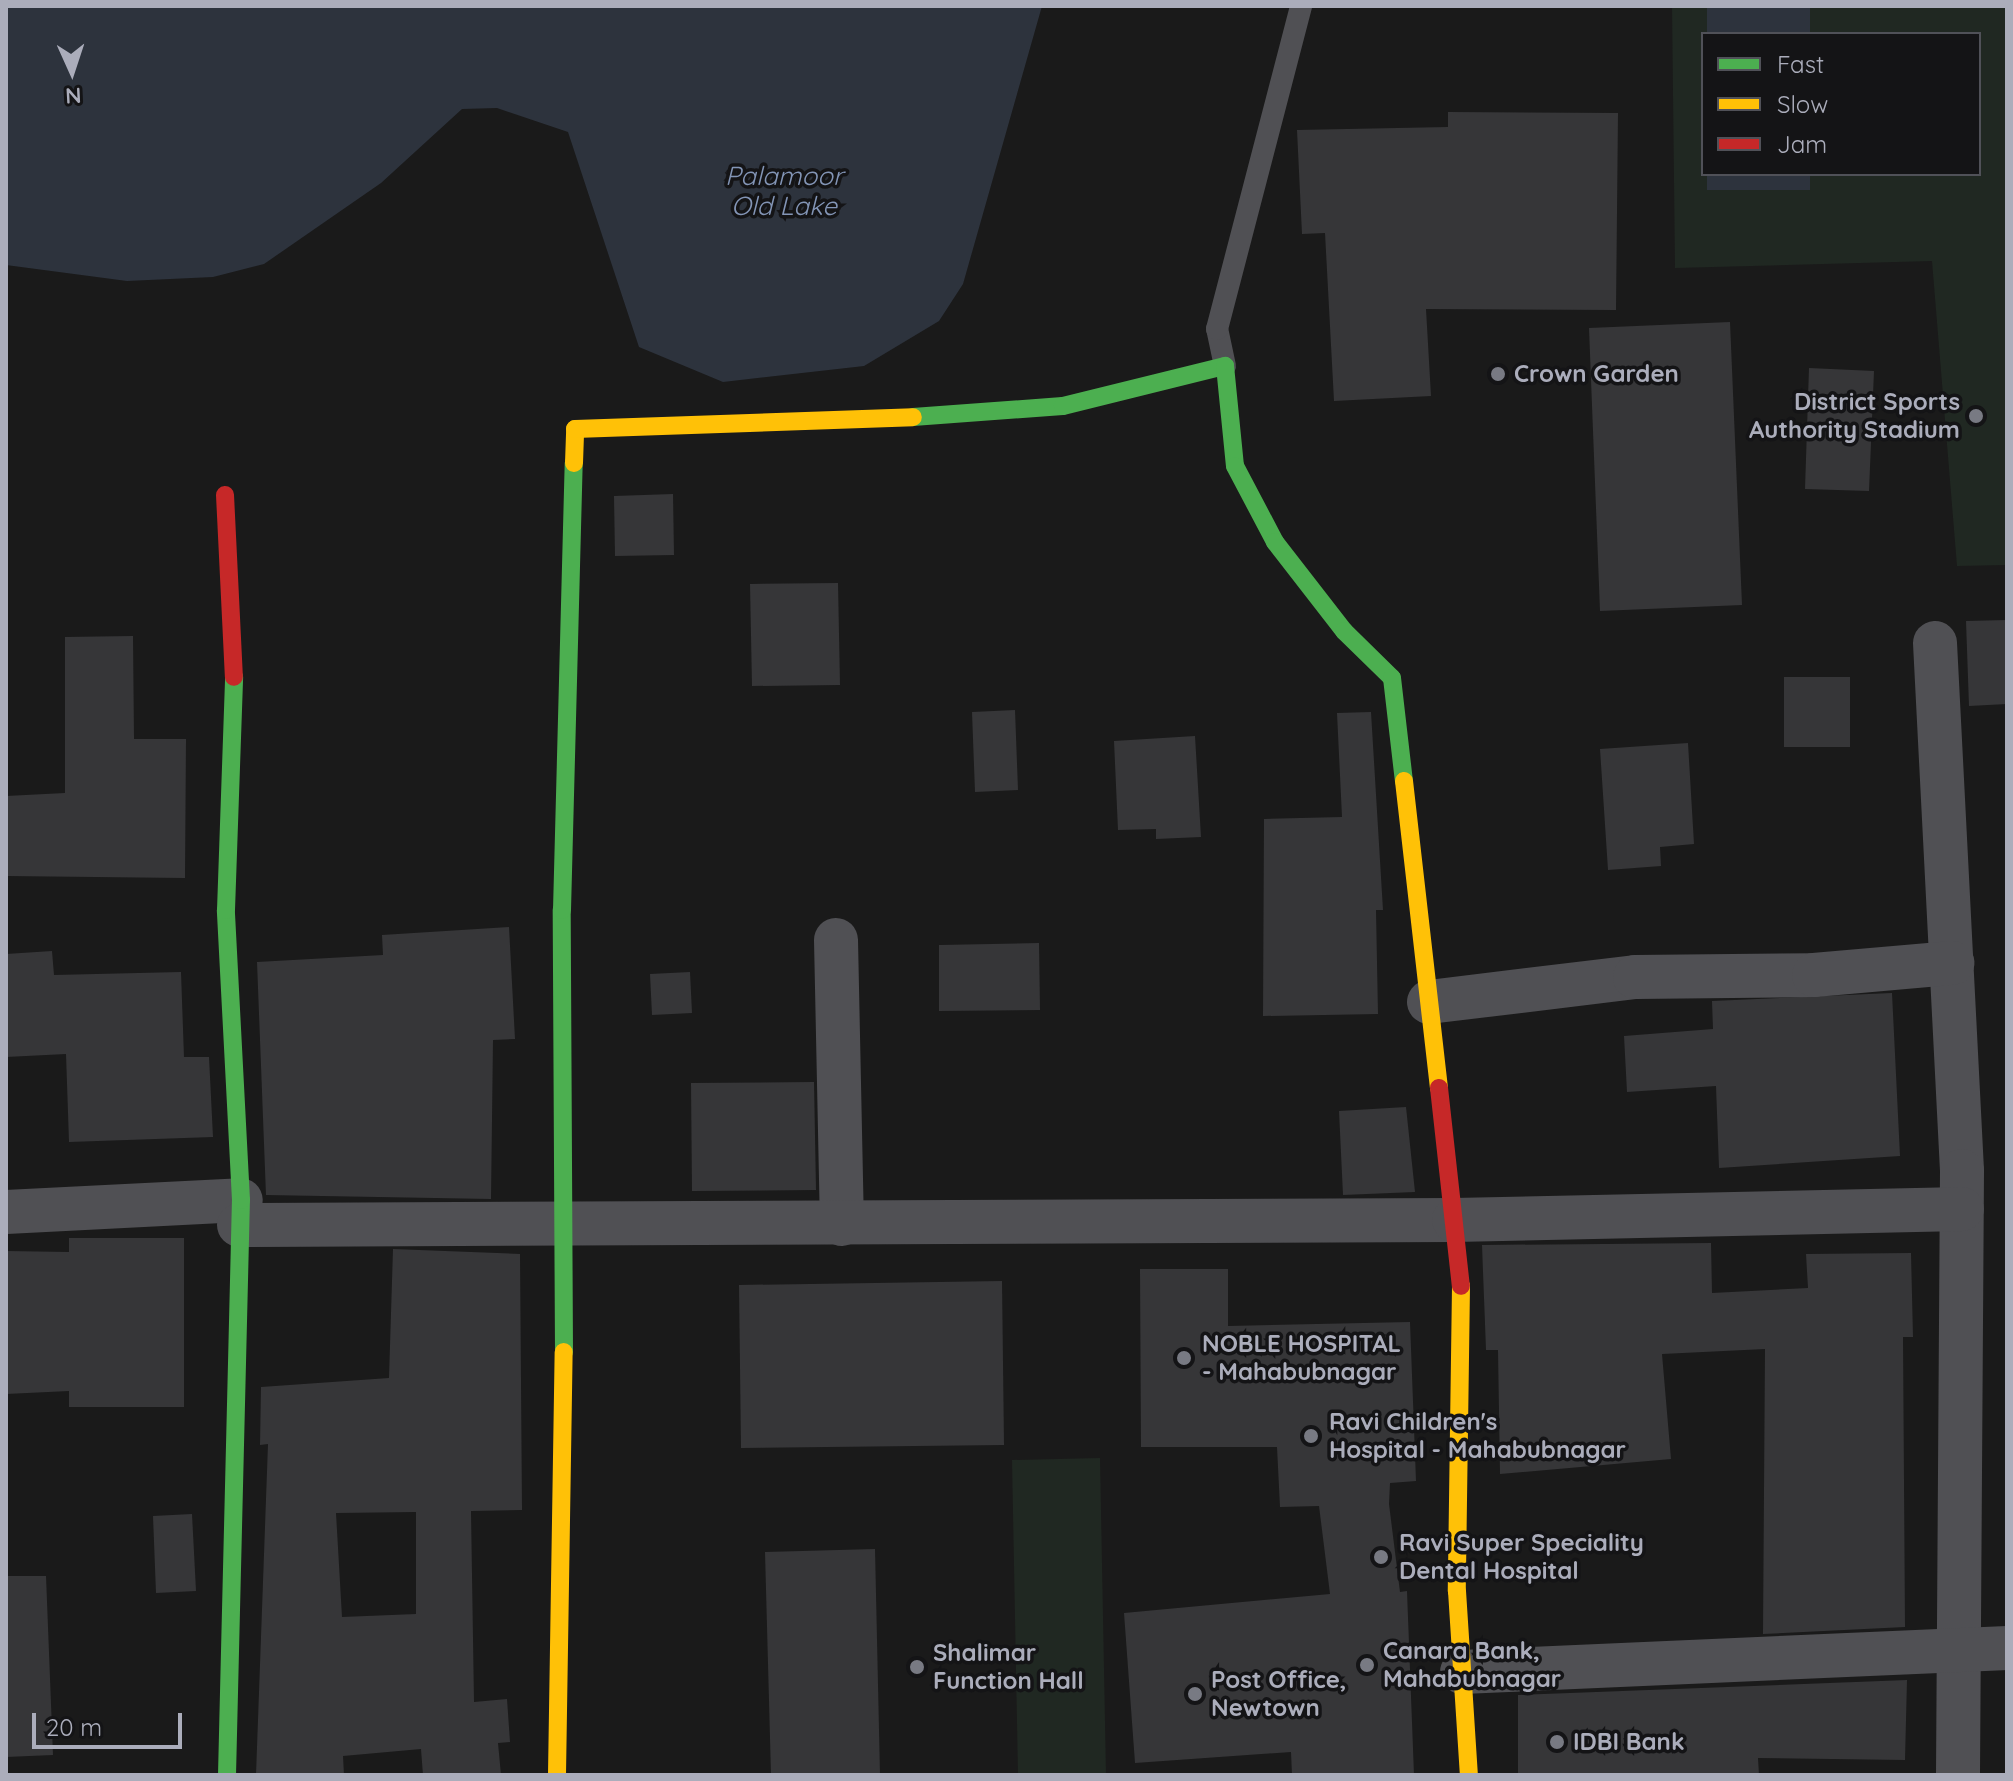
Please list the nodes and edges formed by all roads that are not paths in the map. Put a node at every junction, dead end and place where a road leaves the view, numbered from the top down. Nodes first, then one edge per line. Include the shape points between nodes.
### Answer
1 (1301, 6) edge
2 (1225, 366) junction
3 (225, 495) dead end
4 (1935, 643) dead end
5 (836, 940) dead end
6 (1952, 963) junction
7 (1429, 1002) junction
8 (1962, 1209) junction
9 (6, 1212) edge
10 (240, 1212) junction
11 (1454, 1220) junction
12 (842, 1224) junction
13 (566, 1226) junction
14 (2007, 1648) edge
15 (1956, 1651) junction
16 (1462, 1672) junction
17 (227, 1775) edge
18 (557, 1775) edge
19 (1469, 1775) edge
20 (1958, 1775) edge

1 - 2 lane via 1217,329
2 - 7 street via 1241,478 1275,542 1344,631 1392,678
2 - 13 street via 1063,406 801,426 575,429 562,910
3 - 10 street via 235,689 226,910
4 - 6 street
5 - 12 street
6 - 7 street via 1814,975 1635,977
6 - 8 street
7 - 11 street
8 - 11 street
8 - 15 street
9 - 10 street
10 - 13 street
10 - 17 street
11 - 12 street
11 - 16 street via 1462,1294
12 - 13 street
13 - 18 street
14 - 15 street
15 - 16 street
15 - 20 street
16 - 19 street

